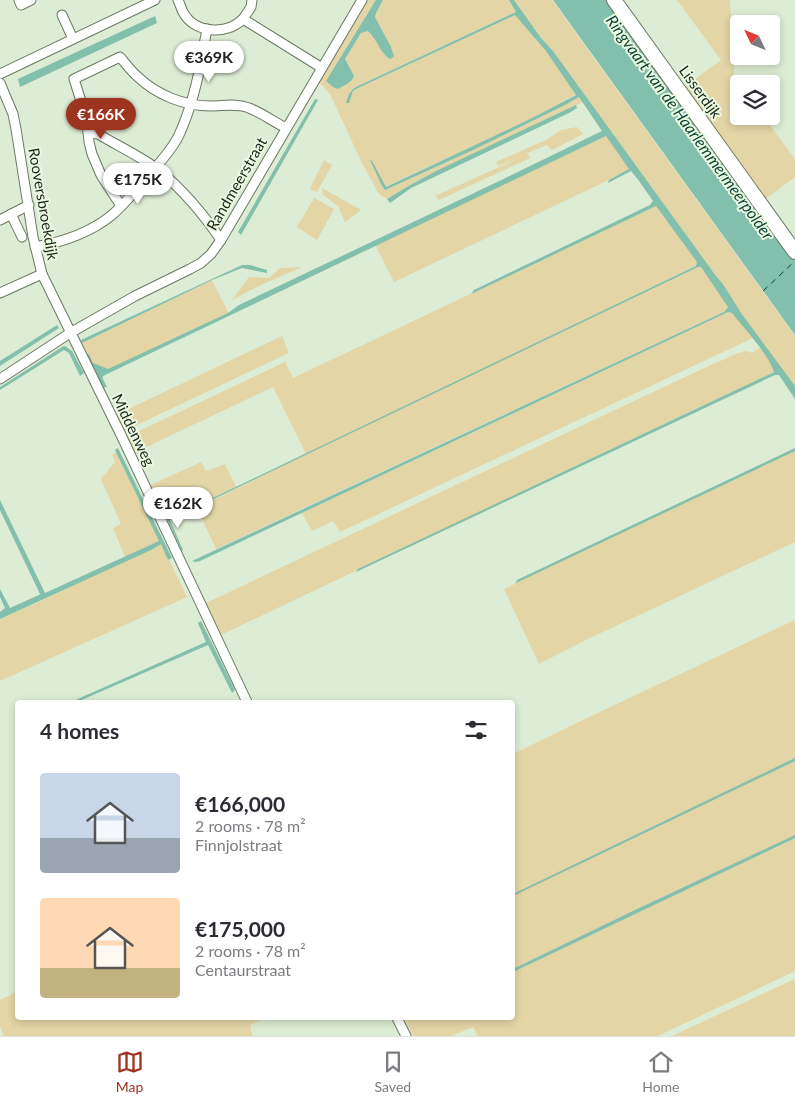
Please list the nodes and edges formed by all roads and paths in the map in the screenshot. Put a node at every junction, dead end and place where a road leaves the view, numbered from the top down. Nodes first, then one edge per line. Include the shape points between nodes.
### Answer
1 (19, 0) edge
2 (31, 0) edge
3 (156, 0) edge
4 (178, 0) edge
5 (252, 0) edge
6 (362, 0) edge
7 (614, 0) edge
8 (62, 15) dead end
9 (242, 18) junction
10 (207, 29) junction
11 (73, 39) junction
12 (322, 68) junction
13 (0, 74) edge
14 (0, 82) edge
15 (4, 103) edge
16 (191, 104) junction
17 (286, 128) junction
18 (88, 133) junction
19 (155, 168) junction
20 (29, 205) junction
21 (121, 206) junction
22 (11, 214) junction
23 (0, 220) edge
24 (22, 238) dead end
25 (221, 240) junction
26 (35, 248) junction
27 (795, 252) edge
28 (42, 274) junction
29 (0, 293) edge
30 (70, 333) junction
31 (0, 379) edge
32 (246, 700) edge
33 (398, 1020) edge
34 (406, 1036) edge

1 - 2 street via 21,5
3 - 11 street
4 - 10 street via 190,20
5 - 9 street via 251,7
6 - 12 street, Randmeerstraat
7 - 27 street, Lisserdijk
8 - 11 street
9 - 10 street via 230,28
9 - 12 street
10 - 16 street
11 - 13 street
12 - 17 street, Randmeerstraat
14 - 15 street, Rooversbroekdijk
15 - 20 street, Rooversbroekdijk via 16,129
16 - 17 street via 239,105
16 - 18 street via 154,89 120,57 74,79
16 - 19 street via 178,137
17 - 25 street, Randmeerstraat
18 - 19 street via 98,134
18 - 21 street via 99,171
19 - 21 street
19 - 25 street via 194,204
20 - 22 street
20 - 26 street, Rooversbroekdijk
21 - 26 street via 106,219 70,239
22 - 23 street
22 - 24 street
25 - 30 street, Randmeerstraat via 211,254 190,270 135,296
26 - 28 street, Rooversbroekdijk
28 - 29 street
28 - 30 street, Rooversbroekdijk
30 - 31 street
30 - 32 street, Middenweg
33 - 34 street

